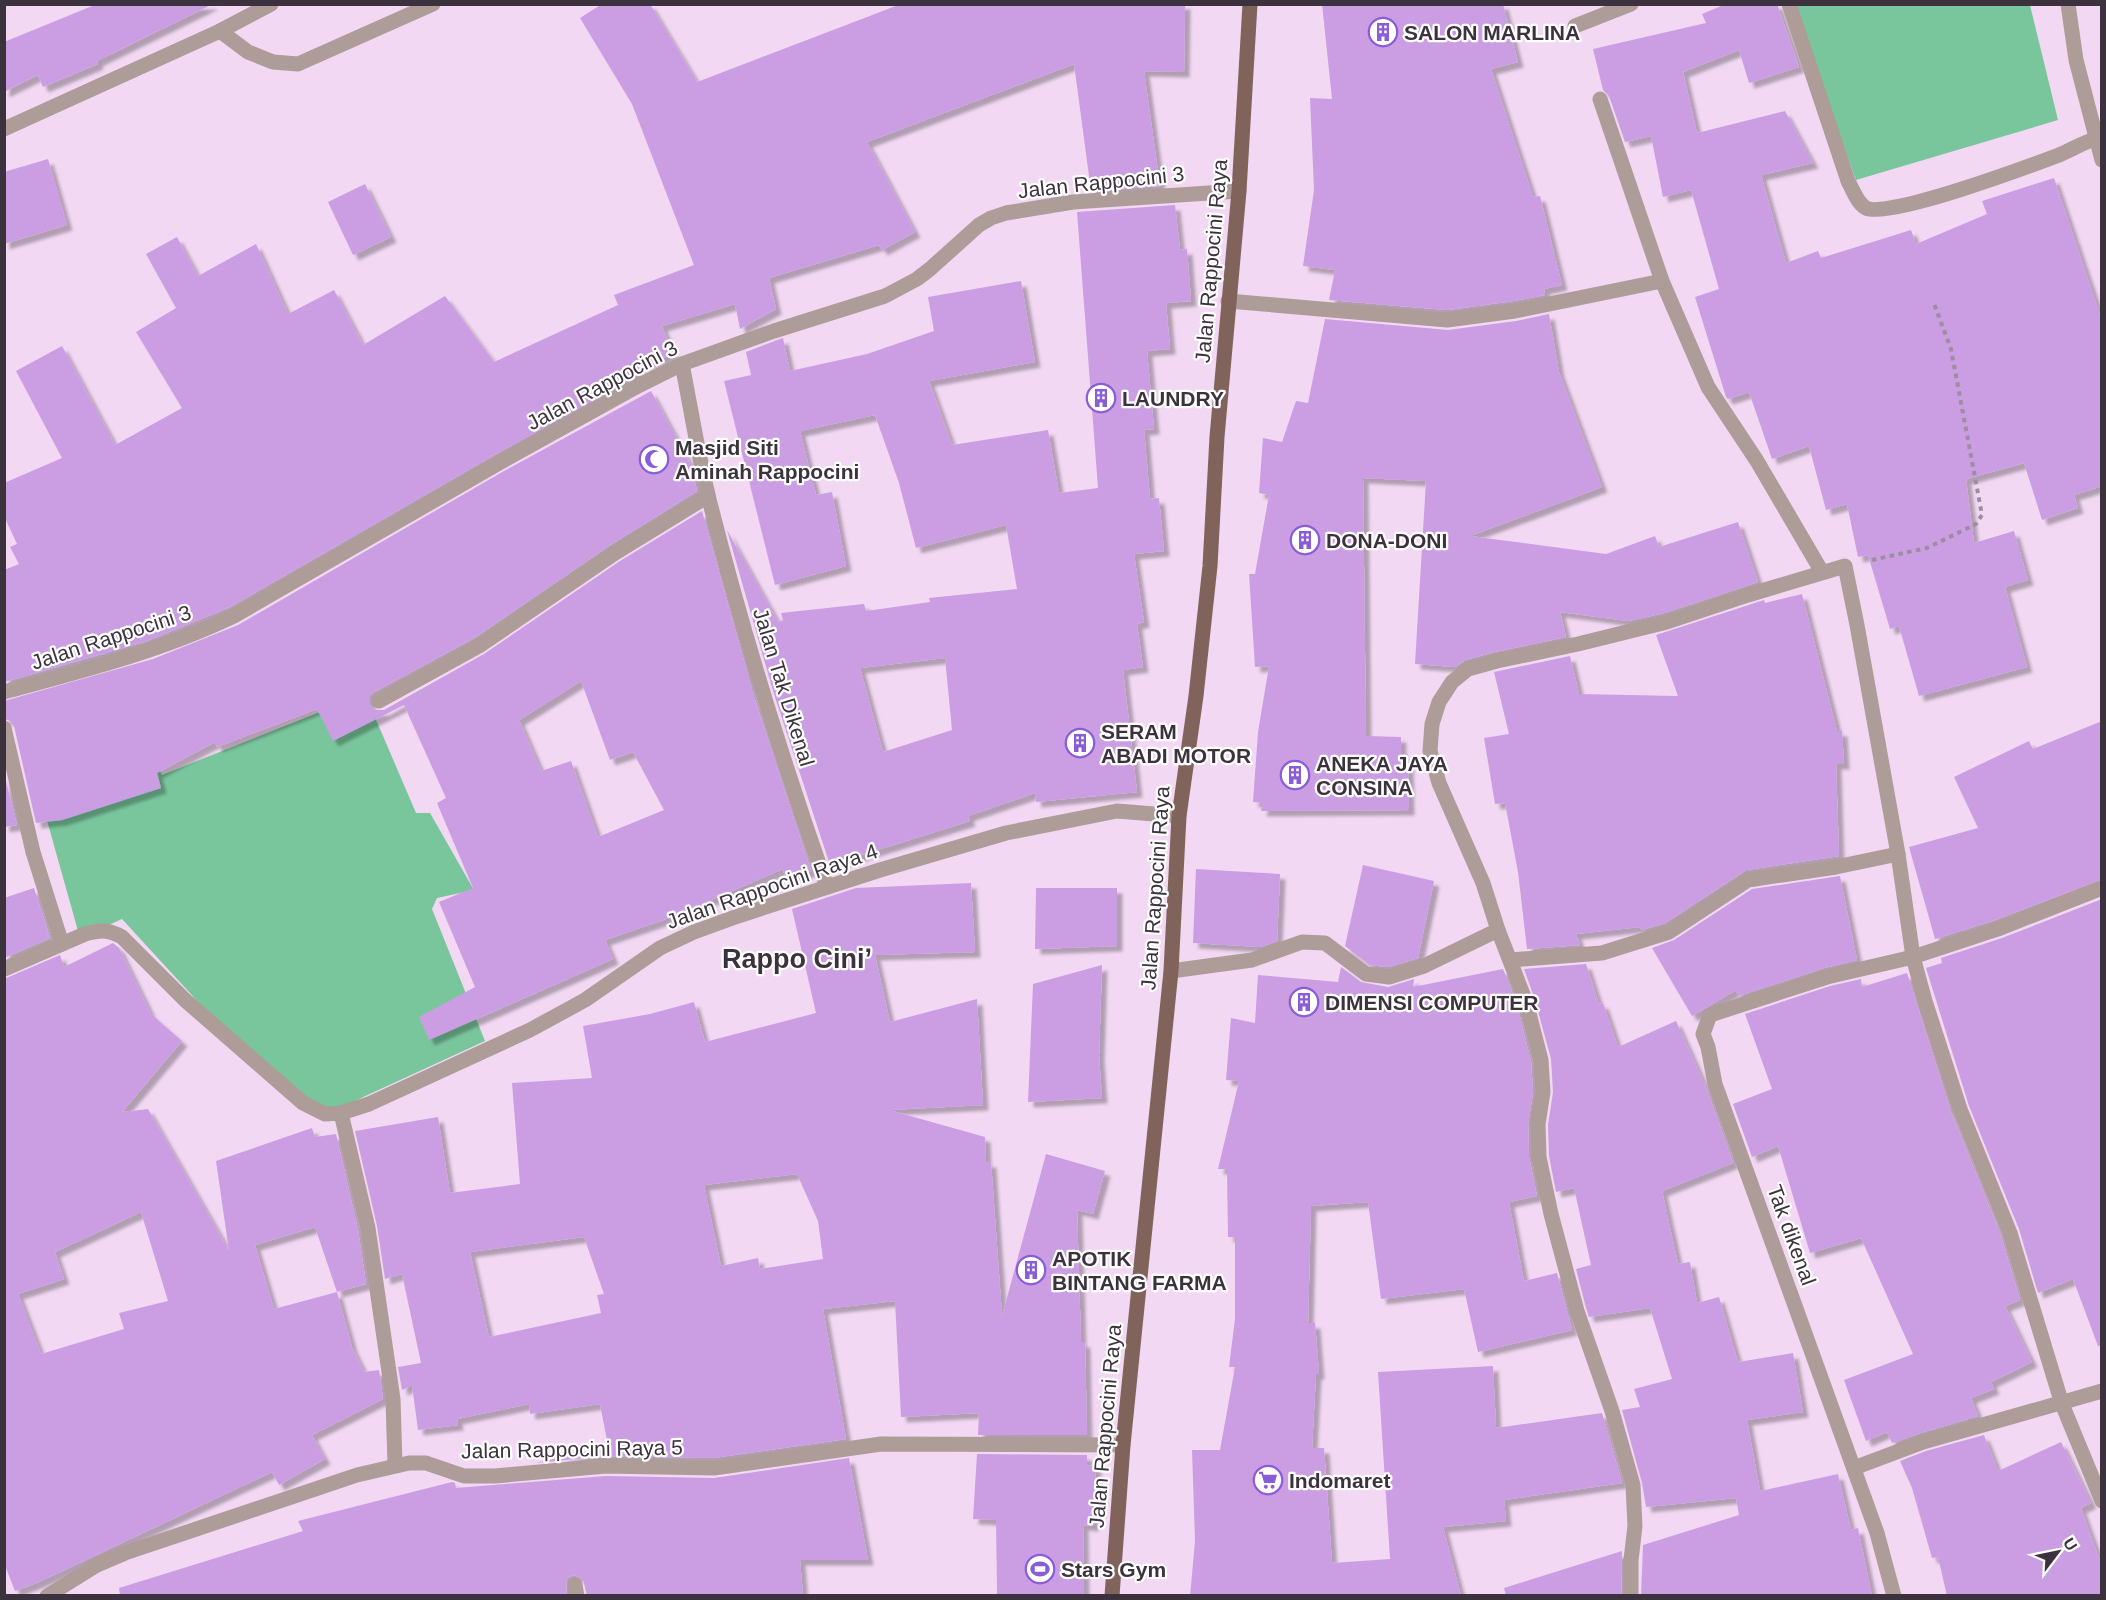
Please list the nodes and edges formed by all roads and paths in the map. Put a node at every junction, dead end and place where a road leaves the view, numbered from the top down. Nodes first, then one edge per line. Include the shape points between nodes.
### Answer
1 (271, 4) edge
2 (433, 4) edge
3 (1250, 4) edge
4 (1630, 4) edge
5 (1789, 4) edge
6 (2068, 4) edge
7 (1575, 26) dead end
8 (220, 31) junction
9 (1600, 99) dead end
10 (4, 129) edge
11 (2096, 138) edge
12 (2102, 160) edge
13 (1239, 191) junction
14 (1662, 281) junction
15 (1228, 301) junction
16 (1933, 301) dead end
17 (682, 364) junction
18 (708, 496) junction
19 (1845, 566) junction
20 (1822, 572) junction
21 (4, 692) edge
22 (379, 701) dead end
23 (4, 728) edge
24 (1179, 816) junction
25 (1898, 854) junction
26 (827, 887) junction
27 (2102, 888) edge
28 (1498, 930) junction
29 (62, 944) junction
30 (1913, 957) junction
31 (1510, 960) junction
32 (4, 969) edge
33 (1171, 971) junction
34 (341, 1113) junction
35 (2102, 1391) edge
36 (2062, 1404) junction
37 (1123, 1445) junction
38 (395, 1465) junction
39 (1854, 1468) junction
40 (2102, 1501) edge
41 (47, 1596) edge
42 (1112, 1596) edge
43 (1631, 1596) edge
44 (1894, 1596) edge

1 - 8 street
2 - 8 street via 298,64 273,62 248,52
3 - 13 main road, Jalan Rappocini Raya
4 - 7 street
5 - 11 street via 1848,182 1858,201 1867,208 1883,210 1984,182
6 - 11 street via 2076,60
8 - 10 street
9 - 14 street
11 - 12 street
13 - 15 main road, Jalan Rappocini Raya
13 - 17 street, Jalan Rappocini 3 via 1073,202 998,215 979,225 917,279 885,296
14 - 15 street via 1515,311 1446,320
14 - 20 street via 1708,387
15 - 24 main road, Jalan Rappocini Raya via 1210,566
16 - 19 path via 1951,349 1982,515 1976,524 1926,548
17 - 18 street, Jalan Tak Dikenal
17 - 21 street, Jalan Rappocini 3 via 214,625 138,654
18 - 22 street via 615,553 496,635
18 - 26 street, Jalan Tak Dikenal via 770,716
19 - 20 street
19 - 25 street
20 - 28 street via 1667,622 1478,666 1452,682 1439,702 1430,751 1484,883
23 - 29 street via 33,852
24 - 26 street, Jalan Rappocini Raya 4 via 1118,811 1068,819 1006,832
24 - 33 main road, Jalan Rappocini Raya
25 - 30 street
25 - 31 street via 1748,880 1669,932 1602,953
26 - 34 street, Jalan Rappocini Raya 4 via 694,932 660,948 585,1000 530,1030 369,1104
27 - 30 street
28 - 31 street
28 - 33 street via 1424,966 1389,977 1366,974 1325,943 1302,942 1252,960
29 - 32 street
29 - 34 street via 99,930 110,930 122,937 185,1000 303,1103 325,1114
30 - 36 street via 1960,1109 2010,1233
30 - 39 street, Tak dikenal via 1827,976 1710,1015 1703,1034 1715,1084
31 - 43 street via 1541,1060 1544,1092 1538,1124 1539,1157 1551,1214 1577,1311 1633,1485
33 - 37 main road, Jalan Rappocini Raya
34 - 38 street via 368,1228 393,1399
35 - 36 street
36 - 39 street via 1923,1442
36 - 40 street
37 - 38 street, Jalan Rappocini Raya 5 via 881,1444 714,1468 606,1466 495,1476 464,1476 426,1463
37 - 42 main road, Jalan Rappocini Raya
38 - 41 street, Jalan Rappocini Raya 5 via 125,1553 97,1565
39 - 44 street via 1878,1533

